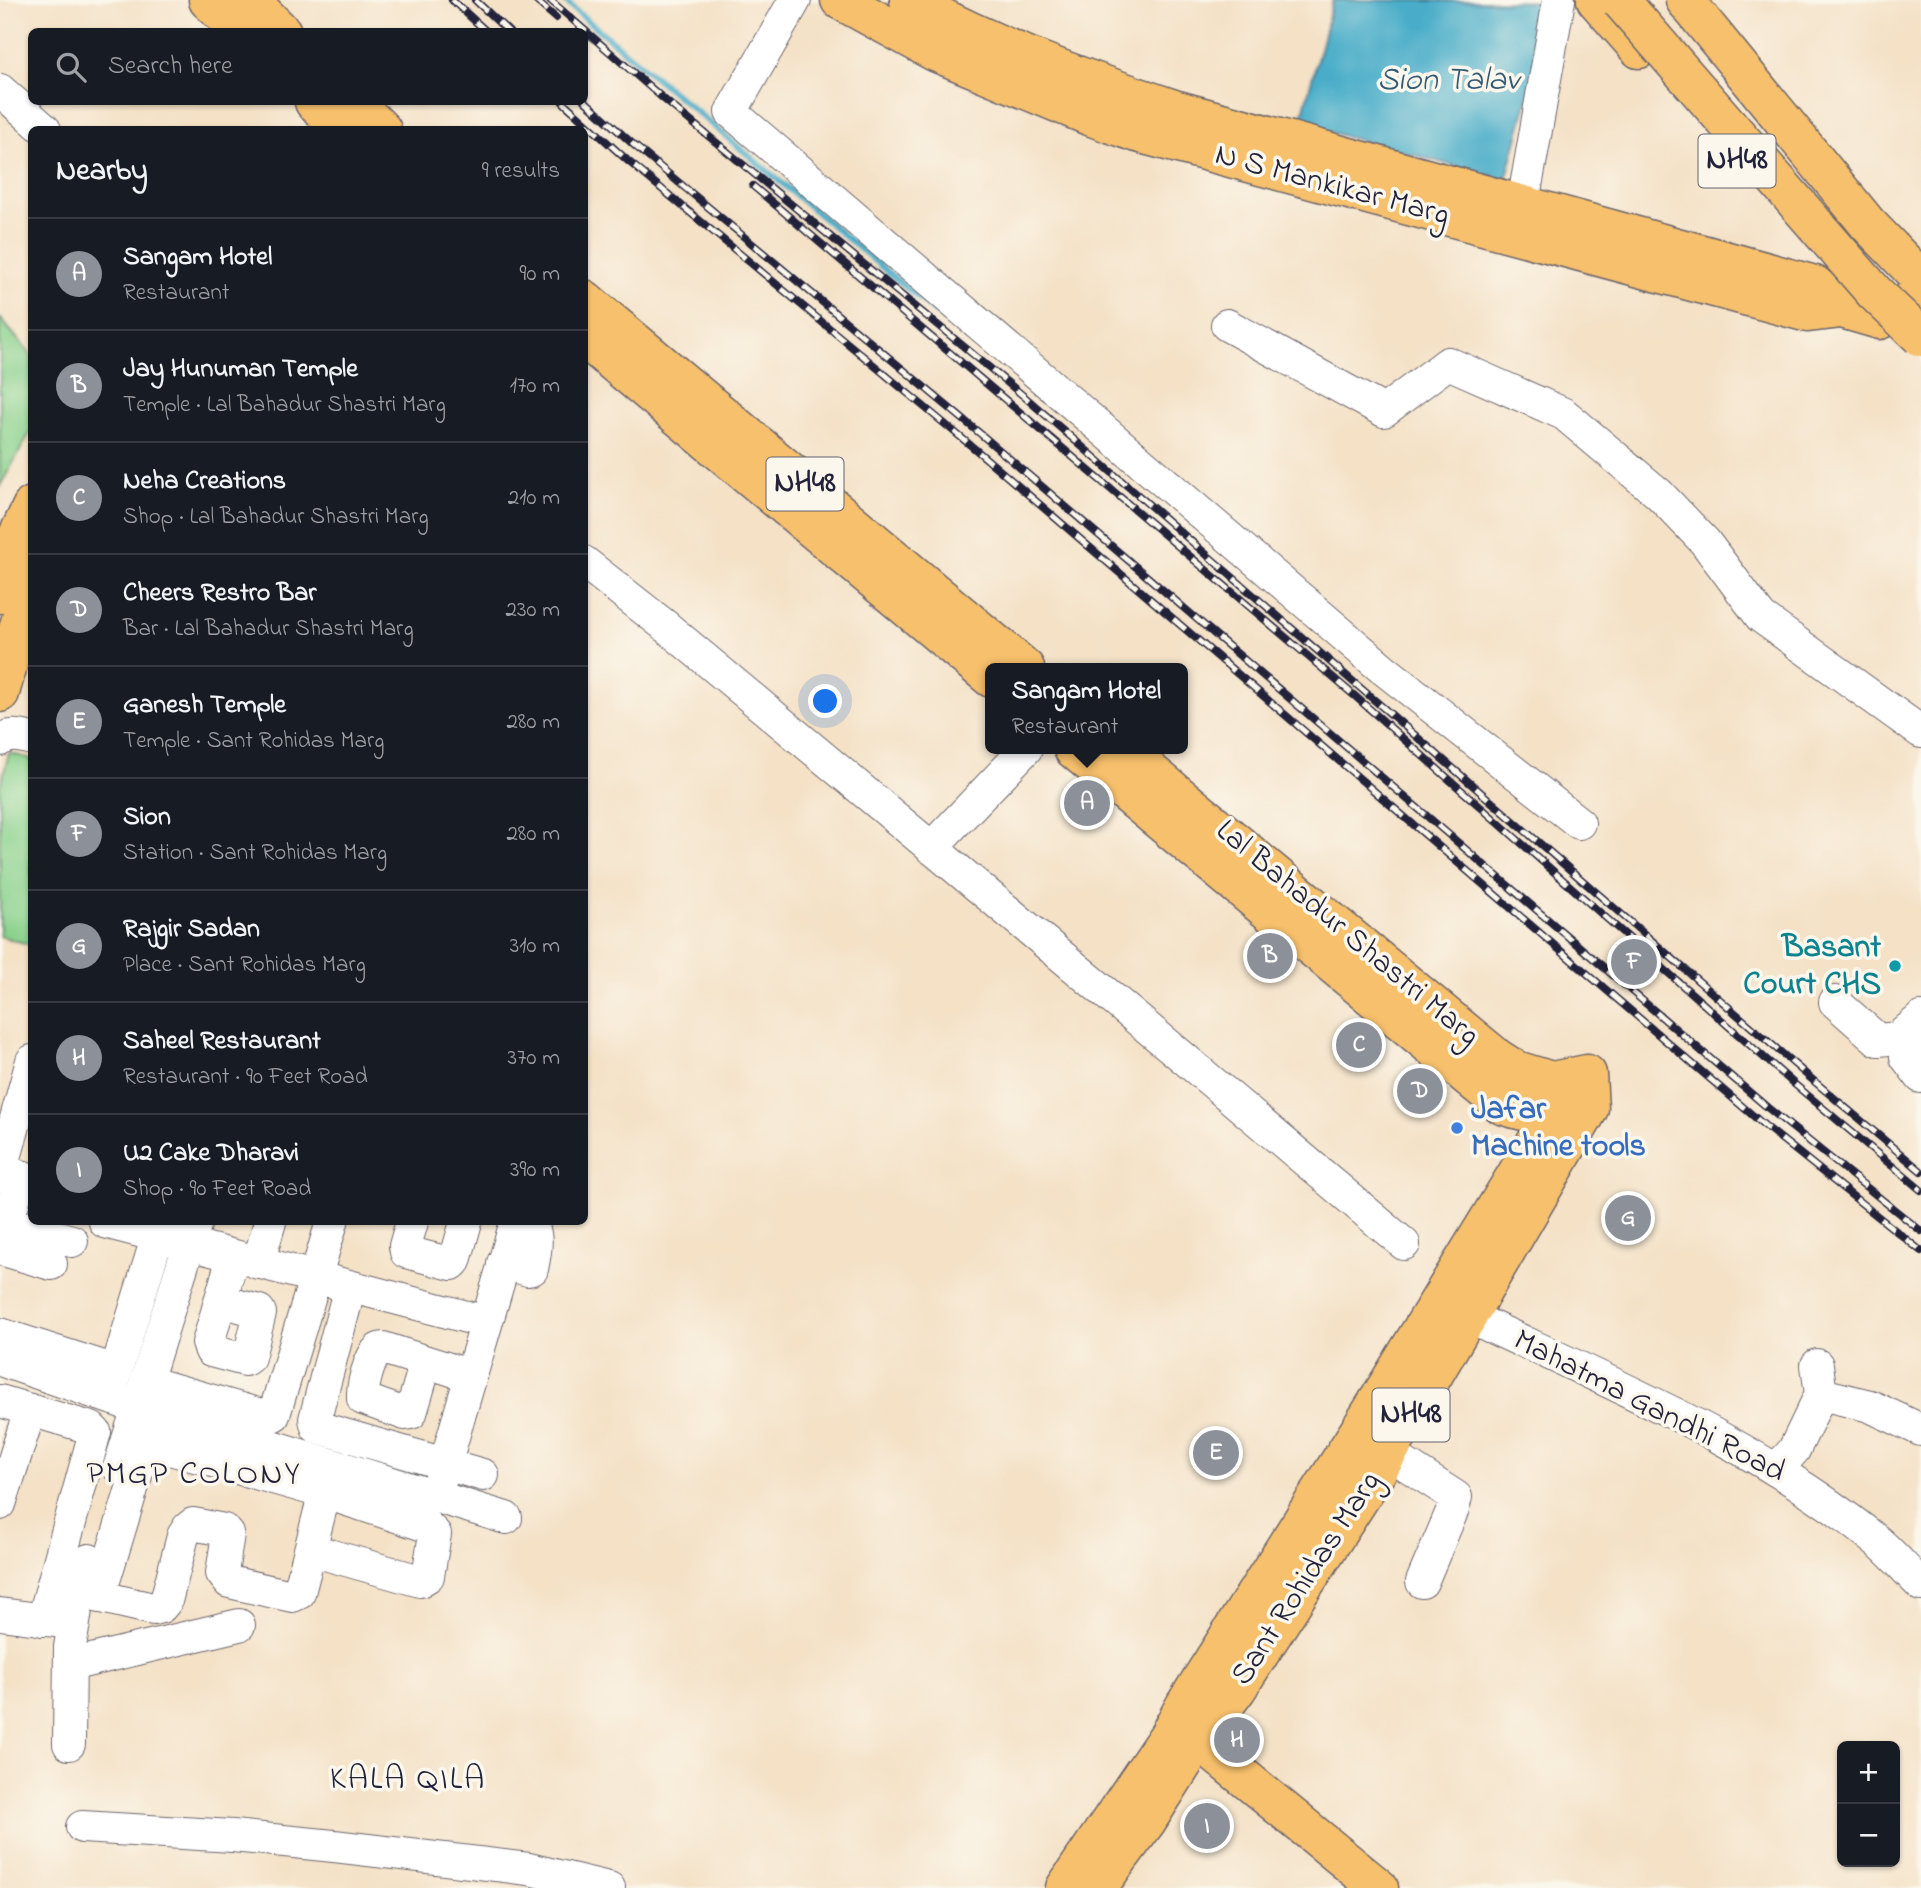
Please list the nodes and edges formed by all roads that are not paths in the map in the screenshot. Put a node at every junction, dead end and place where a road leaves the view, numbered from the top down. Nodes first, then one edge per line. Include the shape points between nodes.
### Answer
1 (794, 0) edge
2 (840, 0) edge
3 (909, 0) edge
4 (1559, 0) edge
5 (1596, 0) edge
6 (1620, 0) edge
7 (1642, 0) edge
8 (1685, 0) edge
9 (235, 10) edge
10 (273, 28) edge
11 (1034, 75) junction
12 (0, 90) edge
13 (1767, 100) junction
14 (317, 105) edge
15 (357, 105) edge
16 (40, 126) edge
17 (339, 126) edge
18 (378, 126) edge
19 (1718, 139) junction
20 (1520, 220) junction
21 (1921, 279) edge
22 (1829, 287) junction
23 (1921, 293) edge
24 (588, 303) edge
25 (1921, 318) edge
26 (1880, 320) junction
27 (1227, 325) dead end
28 (1921, 337) edge
29 (588, 341) edge
30 (1921, 358) edge
31 (28, 514) edge
32 (588, 565) edge
33 (0, 594) edge
34 (28, 594) edge
35 (987, 663) edge
36 (0, 693) edge
37 (1921, 732) edge
38 (28, 738) edge
39 (0, 740) edge
40 (1021, 754) edge
41 (1079, 754) edge
42 (1129, 754) edge
43 (1579, 823) dead end
44 (931, 848) junction
45 (1835, 1002) dead end
46 (1921, 1018) edge
47 (1921, 1035) edge
48 (1921, 1077) edge
49 (28, 1086) edge
50 (1570, 1095) junction
51 (28, 1145) edge
52 (17, 1177) edge
53 (129, 1225) edge
54 (269, 1225) edge
55 (411, 1225) edge
56 (465, 1225) edge
57 (515, 1225) edge
58 (532, 1225) edge
59 (160, 1229) edge
60 (192, 1233) edge
61 (337, 1233) edge
62 (3, 1240) edge
63 (72, 1241) dead end
64 (1404, 1244) dead end
65 (246, 1260) junction
66 (503, 1263) junction
67 (51, 1264) dead end
68 (333, 1282) junction
69 (220, 1301) dead end
70 (1468, 1316) junction
71 (486, 1322) junction
72 (0, 1334) edge
73 (0, 1360) edge
74 (426, 1362) dead end
75 (471, 1376) junction
76 (112, 1384) junction
77 (302, 1392) junction
78 (143, 1395) junction
79 (0, 1401) edge
80 (30, 1410) junction
81 (1388, 1429) junction
82 (1921, 1430) edge
83 (287, 1451) junction
84 (445, 1465) junction
85 (1776, 1470) junction
86 (483, 1475) dead end
87 (328, 1479) junction
88 (436, 1496) junction
89 (0, 1504) edge
90 (506, 1518) dead end
91 (1293, 1534) junction
92 (311, 1550) junction
93 (1324, 1556) junction
94 (1422, 1582) dead end
95 (1921, 1585) edge
96 (89, 1594) junction
97 (0, 1614) edge
98 (59, 1622) junction
99 (239, 1625) dead end
100 (70, 1665) junction
101 (69, 1744) dead end
102 (1184, 1746) junction
103 (82, 1827) dead end
104 (1359, 1885) edge
105 (609, 1888) edge
106 (1065, 1888) edge
107 (1097, 1888) edge

1 - 43 street via 731,112 1382,668
2 - 11 main road, N S Mankikar Marg via 935,52
3 - 11 main road
4 - 20 street
5 - 19 main road, NH48
6 - 28 main road, bridge via 1874,292
7 - 25 main road via 1835,231
8 - 13 main road, NH48
9 - 10 main road
11 - 20 main road, N S Mankikar Marg via 1101,120 1170,125
12 - 16 street
13 - 19 main road
13 - 21 main road, NH48 via 1867,223
14 - 17 main road
15 - 18 main road
19 - 22 main road, NH48
20 - 22 main road, N S Mankikar Marg via 1808,313
22 - 26 main road, N S Mankikar Marg
23 - 26 main road
24 - 35 main road, NH48
26 - 30 main road
27 - 37 street via 1384,411 1448,363 1564,414 1660,494 1705,542 1761,617
29 - 35 main road, NH48
31 - 33 main road
32 - 44 street
34 - 36 main road
38 - 39 street via 15,735
40 - 44 street
41 - 50 main road, Lal Bahadur Shastri Marg via 1502,1105 1523,1112
42 - 50 main road, Lal Bahadur Shastri Marg via 1497,1058
44 - 64 street
45 - 46 street via 1878,1040 1898,1038
47 - 48 street via 1908,1047 1906,1057
49 - 52 street
50 - 70 main road, Sant Rohidas Marg / NH48
50 - 81 main road, Sant Rohidas Marg
51 - 52 street
52 - 62 street
53 - 59 street
54 - 65 street
55 - 56 street via 406,1252 452,1264
57 - 66 street
58 - 66 street via 536,1235 532,1269
59 - 60 street
59 - 76 street
60 - 65 street
60 - 78 street
61 - 68 street
62 - 63 street
62 - 67 street
65 - 68 street
65 - 69 street
66 - 71 street
68 - 71 street
68 - 77 street
70 - 81 main road, Sant Rohidas Marg / NH48
70 - 85 street, Mahatma Gandhi Road via 1667,1409
71 - 75 street
72 - 76 street
73 - 76 street
74 - 75 street
75 - 84 street
76 - 78 street
77 - 78 street via 268,1417
77 - 83 street
77 - 84 street via 319,1429
78 - 83 street
78 - 96 street
79 - 80 street
80 - 89 street
80 - 98 street via 95,1432
81 - 91 main road, Sant Rohidas Marg
81 - 93 main road, Sant Rohidas Marg / NH48
81 - 94 street via 1456,1497
82 - 85 street via 1819,1379 1794,1450
83 - 87 street
84 - 86 street
84 - 88 street
85 - 95 street, Mahatma Gandhi Road via 1877,1541
87 - 88 street
87 - 92 street
87 - 92 street via 431,1528 435,1537 428,1576 420,1581
87 - 96 street via 149,1443
88 - 90 street
91 - 93 main road
91 - 102 main road, Sant Rohidas Marg via 1185,1704
92 - 96 street via 299,1594 292,1596 224,1579 228,1534 193,1524 183,1536 161,1607
93 - 102 main road, Sant Rohidas Marg / NH48 via 1244,1679
96 - 98 street
97 - 98 street
98 - 100 street
99 - 100 street
100 - 101 street
102 - 104 main road
102 - 106 main road, Sant Rohidas Marg
102 - 107 main road, Sant Rohidas Marg via 1147,1821
103 - 105 street via 334,1846 529,1870

